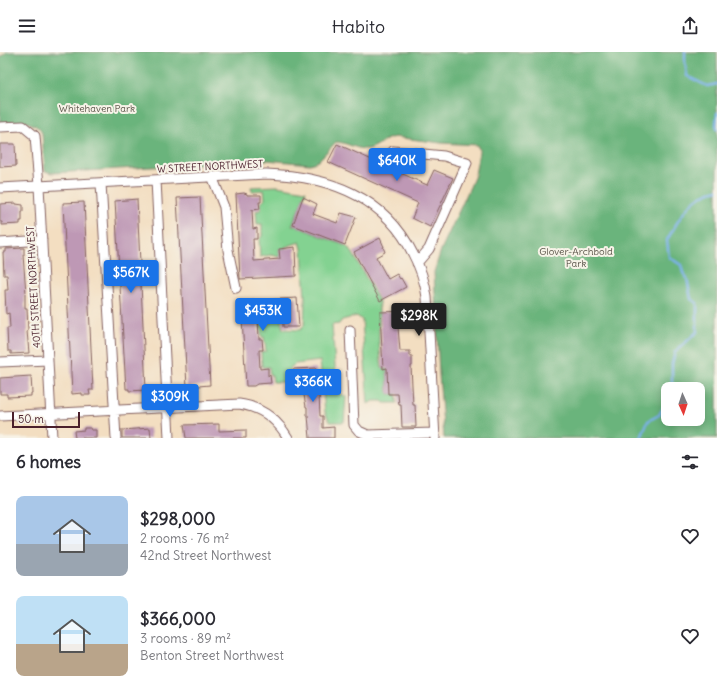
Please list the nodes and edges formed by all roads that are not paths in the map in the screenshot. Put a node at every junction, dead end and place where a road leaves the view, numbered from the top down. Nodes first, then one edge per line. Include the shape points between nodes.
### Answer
1 (0, 127) edge
2 (392, 151) dead end
3 (212, 176) junction
4 (156, 180) junction
5 (101, 183) junction
6 (39, 186) junction
7 (0, 188) edge
8 (42, 240) junction
9 (0, 243) edge
10 (417, 263) junction
11 (236, 288) dead end
12 (350, 330) dead end
13 (48, 360) junction
14 (0, 362) edge
15 (168, 407) junction
16 (114, 410) junction
17 (51, 414) junction
18 (0, 416) edge
19 (435, 436) edge
20 (52, 438) edge
21 (116, 438) edge
22 (169, 438) edge
23 (288, 438) edge

1 - 6 street, 40TH STREET NORTHWEST via 23,126 35,136
2 - 10 street via 444,156 467,163 429,249
3 - 4 street, W STREET NORTHWEST
3 - 10 street, W STREET NORTHWEST via 276,174 306,178 356,195 386,216 402,235
3 - 11 street via 224,207 228,250
4 - 5 street, W STREET NORTHWEST
4 - 15 street
5 - 6 street, W STREET NORTHWEST
5 - 16 street
6 - 7 street, W STREET NORTHWEST
6 - 8 street, 40TH STREET NORTHWEST
8 - 9 street
8 - 13 street, 40TH STREET NORTHWEST
10 - 19 street, W STREET NORTHWEST via 425,282 427,297
12 - 19 street via 354,425 368,435
13 - 14 street
13 - 17 street, 40TH STREET NORTHWEST
15 - 16 street
15 - 22 street
15 - 23 street via 229,404 249,406 272,418
16 - 17 street
16 - 21 street
17 - 18 street
17 - 20 street, 40TH STREET NORTHWEST

